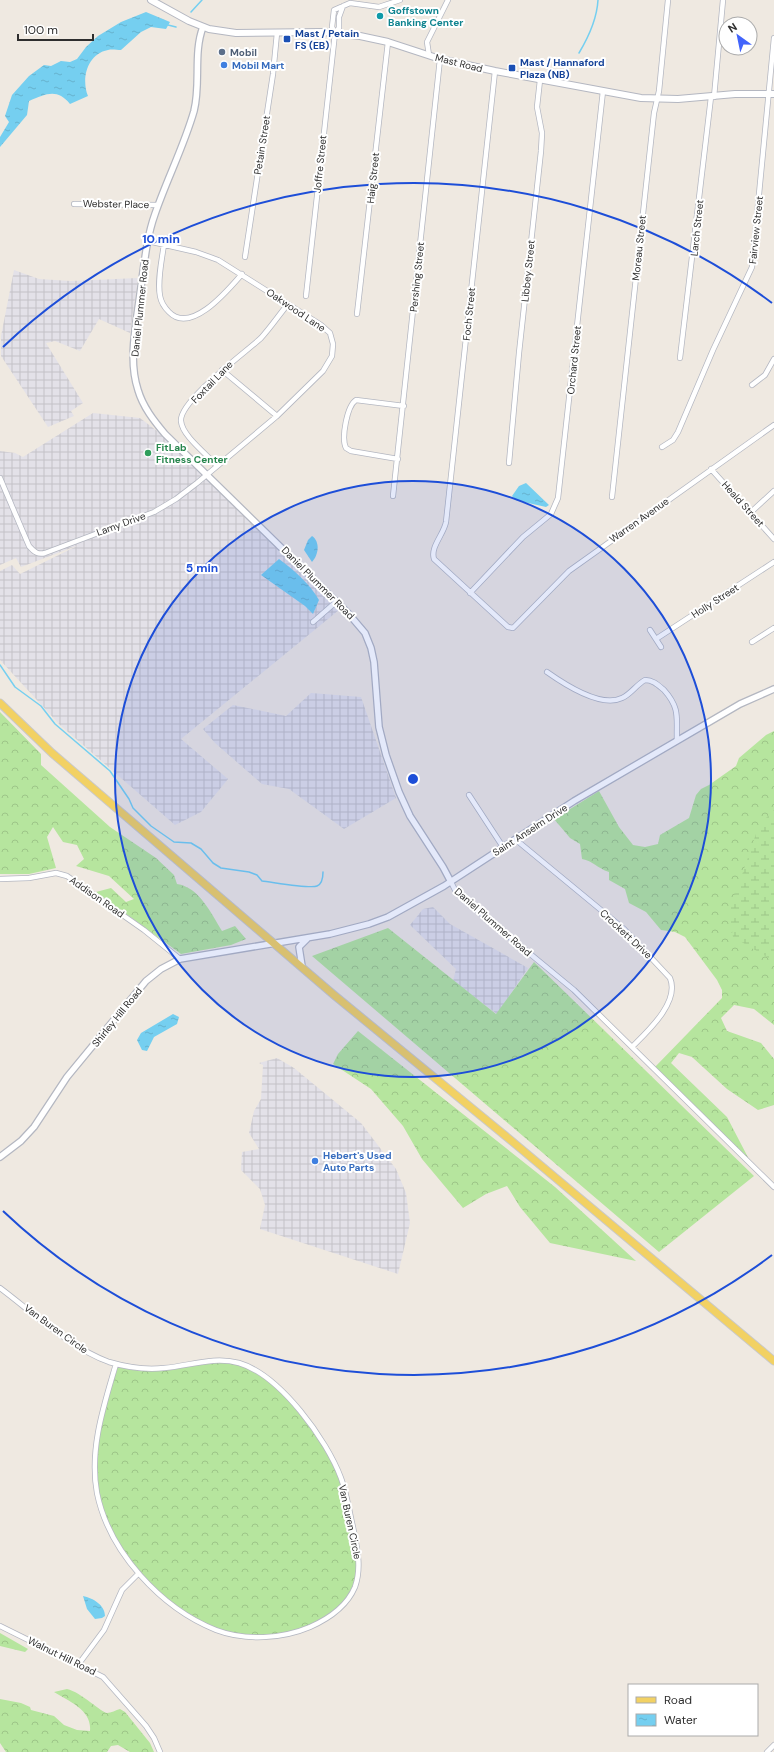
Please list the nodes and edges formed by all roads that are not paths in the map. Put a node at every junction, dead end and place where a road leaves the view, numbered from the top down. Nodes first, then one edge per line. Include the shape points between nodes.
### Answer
1 (151, 0) edge
2 (400, 0) edge
3 (448, 0) edge
4 (668, 0) edge
5 (723, 0) edge
6 (343, 6) junction
7 (203, 27) junction
8 (277, 33) junction
9 (335, 33) junction
10 (774, 38) edge
11 (388, 42) junction
12 (429, 55) junction
13 (440, 59) junction
14 (495, 71) junction
15 (540, 80) junction
16 (603, 91) junction
17 (771, 94) edge
18 (713, 97) junction
19 (657, 100) junction
20 (74, 204) dead end
21 (158, 205) junction
22 (148, 241) junction
23 (164, 244) junction
24 (245, 257) dead end
25 (242, 274) junction
26 (306, 296) dead end
27 (288, 304) junction
28 (357, 314) dead end
29 (680, 358) dead end
30 (774, 359) edge
31 (222, 370) junction
32 (752, 385) dead end
33 (404, 406) junction
34 (277, 416) junction
35 (774, 425) edge
36 (662, 447) dead end
37 (398, 459) junction
38 (509, 463) dead end
39 (218, 466) junction
40 (711, 469) junction
41 (207, 474) junction
42 (0, 478) edge
43 (774, 491) edge
44 (393, 496) dead end
45 (612, 497) dead end
46 (750, 513) junction
47 (774, 539) edge
48 (774, 562) edge
49 (470, 593) junction
50 (337, 601) junction
51 (313, 622) dead end
52 (774, 628) edge
53 (650, 630) dead end
54 (656, 639) junction
55 (752, 642) dead end
56 (661, 647) dead end
57 (547, 672) dead end
58 (774, 689) edge
59 (0, 703) edge
60 (678, 741) junction
61 (469, 795) dead end
62 (515, 839) junction
63 (503, 847) junction
64 (0, 879) edge
65 (451, 882) junction
66 (307, 939) junction
67 (275, 944) junction
68 (180, 959) junction
69 (302, 966) junction
70 (632, 1047) junction
71 (0, 1157) edge
72 (774, 1187) edge
73 (0, 1288) edge
74 (774, 1361) edge
75 (116, 1364) junction
76 (138, 1574) junction
77 (0, 1626) edge
78 (78, 1665) junction
79 (774, 1745) edge
80 (160, 1752) edge
81 (767, 1752) edge

1 - 7 main road, Mast Road
2 - 6 street via 379,6 350,3
3 - 12 street via 427,42
4 - 19 street, Moreau Street
5 - 18 street, Larch Street
6 - 9 street via 339,28
6 - 9 street via 334,10 332,27
7 - 8 main road, Mast Road via 236,33
7 - 21 street, Daniel Plummer Road via 194,111
8 - 9 main road, Mast Road
8 - 24 street, Petain Street
9 - 11 main road, Mast Road
9 - 26 street, Joffre Street
10 - 17 street, Fairview Street
11 - 12 main road, Mast Road
11 - 28 street, Haig Street
12 - 13 main road, Mast Road
13 - 14 main road, Mast Road
13 - 33 street, Pershing Street
14 - 15 main road, Mast Road
14 - 49 street, Foch Street via 445,528 433,554
15 - 16 main road, Mast Road
15 - 38 street, Libbey Street via 537,107 542,133 541,151
16 - 19 main road, Mast Road
16 - 49 street, Orchard Street via 558,498 551,514 522,536
17 - 18 main road, Mast Road
17 - 36 street, Fairview Street via 752,267 712,350 678,432 673,440
18 - 19 main road, Mast Road
18 - 29 street, Larch Street
19 - 45 street, Moreau Street
20 - 21 street, Webster Place
21 - 22 street, Daniel Plummer Road
22 - 23 street, Oakwood Lane
22 - 41 street, Daniel Plummer Road via 134,343 134,367 138,390 158,425
23 - 25 street, Oakwood Lane via 208,256
23 - 25 street via 160,296 167,310 176,317 187,319 198,315
25 - 27 street, Oakwood Lane
27 - 31 street, Foxtail Lane via 261,338
27 - 34 street, Oakwood Lane via 326,328 332,338 333,350 330,361 323,371
30 - 32 street via 765,375
31 - 34 street
31 - 39 street, Foxtail Lane via 199,393 181,421 186,434
33 - 37 street, Pershing Street
33 - 37 street via 360,400 353,402 344,439 346,448 351,451
34 - 39 street, Oakwood Lane
35 - 40 street, Warren Avenue
37 - 44 street, Pershing Street
39 - 41 street, Oakwood Lane
40 - 46 street, Heald Street
40 - 49 street, Warren Avenue via 569,571 516,627 508,627
41 - 42 street, Lamy Drive via 171,502 140,518 40,554 29,546
41 - 50 street, Daniel Plummer Road
43 - 46 street
46 - 47 street, Heald Street
48 - 54 street, Holly Street
50 - 51 street
50 - 65 street, Daniel Plummer Road via 356,621 368,639 374,662 379,727 392,774 410,816
52 - 55 street
53 - 54 street
54 - 56 street
57 - 60 street via 572,688 605,700 622,698 644,680 654,682 676,706
58 - 60 street, Saint Anselm Drive via 740,704
59 - 67 main road via 52,753
60 - 62 street, Saint Anselm Drive
61 - 63 street
62 - 63 street, Saint Anselm Drive
62 - 70 street, Crockett Drive via 624,929 670,978 673,988 669,1003
63 - 65 street, Saint Anselm Drive
64 - 68 street, Addison Road via 56,874 67,876 144,930
65 - 66 street, Saint Anselm Drive via 382,920
65 - 70 street, Daniel Plummer Road via 461,896 556,974
66 - 67 street, Saint Anselm Drive
66 - 69 street via 299,946
67 - 68 street, Shirley Hill Road
67 - 69 main road
68 - 71 street, Shirley Hill Road via 146,981 67,1077 34,1128
69 - 74 main road
70 - 72 street, Daniel Plummer Road
73 - 75 street, Van Buren Circle via 75,1344
75 - 76 street, Van Buren Circle via 97,1437 96,1482 99,1502 108,1526
75 - 76 street, Van Buren Circle via 162,1369 219,1360 253,1368 273,1381 305,1419 336,1466 345,1491 359,1563 356,1585 351,1596 334,1613 302,1630 270,1636 235,1635 217,1630 185,1613
76 - 78 street via 122,1590 104,1630
77 - 78 street, Walnut Hill Road
78 - 80 street, Walnut Hill Road via 103,1677 146,1726
79 - 81 street

